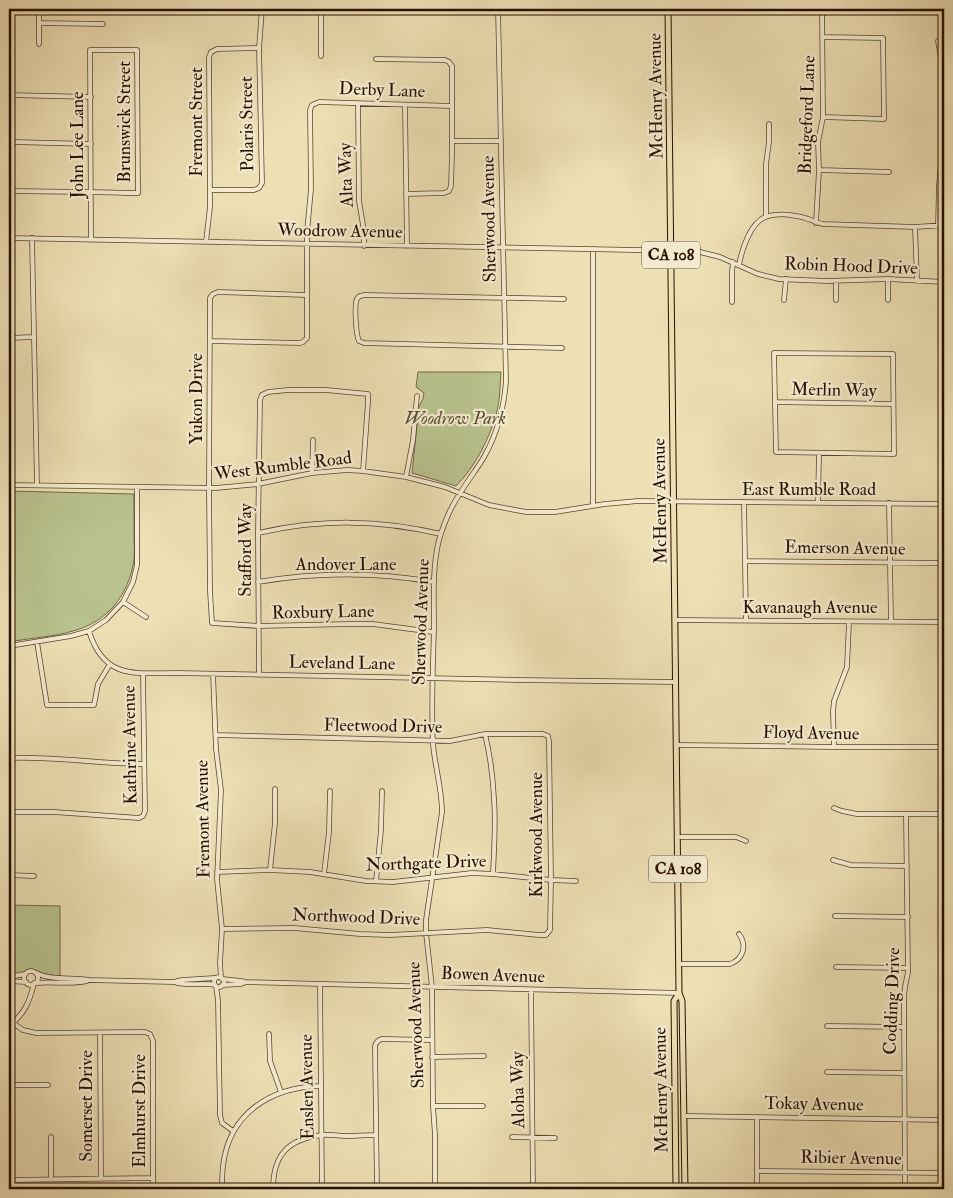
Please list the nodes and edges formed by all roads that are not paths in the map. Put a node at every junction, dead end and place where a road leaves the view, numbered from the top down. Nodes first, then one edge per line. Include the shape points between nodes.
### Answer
1 (39, 9) edge
2 (262, 9) edge
3 (321, 9) edge
4 (498, 9) edge
5 (668, 9) edge
6 (822, 9) edge
7 (39, 23) junction
8 (102, 24) dead end
9 (822, 37) junction
10 (944, 40) edge
11 (39, 44) dead end
12 (259, 48) junction
13 (90, 50) joint
14 (321, 56) dead end
15 (376, 59) dead end
16 (944, 91) edge
17 (9, 95) edge
18 (91, 97) junction
19 (358, 104) junction
20 (406, 105) junction
21 (452, 106) junction
22 (823, 118) junction
23 (769, 124) dead end
24 (944, 134) edge
25 (452, 141) junction
26 (501, 141) junction
27 (14, 142) dead end
28 (91, 144) junction
29 (819, 170) junction
30 (889, 172) dead end
31 (942, 172) edge
32 (210, 190) junction
33 (9, 191) edge
34 (92, 192) junction
35 (406, 194) junction
36 (766, 216) junction
37 (816, 223) junction
38 (938, 226) junction
39 (944, 226) edge
40 (915, 227) junction
41 (9, 238) edge
42 (32, 238) junction
43 (91, 240) junction
44 (206, 242) junction
45 (307, 244) junction
46 (364, 246) junction
47 (406, 246) junction
48 (504, 248) junction
49 (593, 249) junction
50 (671, 251) junction
51 (733, 262) junction
52 (739, 265) junction
53 (786, 279) junction
54 (888, 279) junction
55 (836, 280) junction
56 (917, 281) junction
57 (943, 282) edge
58 (307, 295) junction
59 (505, 298) junction
60 (564, 299) dead end
61 (784, 300) dead end
62 (836, 300) dead end
63 (888, 300) dead end
64 (732, 302) dead end
65 (9, 338) edge
66 (33, 338) junction
67 (210, 341) junction
68 (505, 346) junction
69 (562, 348) dead end
70 (944, 348) edge
71 (417, 396) dead end
72 (775, 402) junction
73 (893, 404) junction
74 (313, 440) dead end
75 (819, 454) junction
76 (363, 471) junction
77 (312, 473) junction
78 (406, 477) junction
79 (258, 484) junction
80 (9, 485) edge
81 (37, 486) junction
82 (137, 487) junction
83 (209, 488) junction
84 (460, 493) junction
85 (674, 502) junction
86 (744, 502) junction
87 (818, 502) junction
88 (889, 503) junction
89 (944, 504) edge
90 (593, 506) junction
91 (258, 533) junction
92 (441, 534) junction
93 (745, 561) junction
94 (890, 562) junction
95 (944, 563) edge
96 (258, 582) junction
97 (434, 582) junction
98 (123, 602) junction
99 (146, 618) dead end
100 (675, 620) junction
101 (746, 620) junction
102 (891, 621) junction
103 (849, 622) junction
104 (944, 622) edge
105 (212, 624) joint
106 (258, 626) junction
107 (89, 631) junction
108 (434, 632) junction
109 (37, 642) junction
110 (9, 646) edge
111 (110, 664) junction
112 (142, 674) junction
113 (213, 674) junction
114 (259, 675) junction
115 (432, 679) junction
116 (676, 682) junction
117 (944, 684) edge
118 (486, 734) junction
119 (216, 735) junction
120 (548, 736) joint
121 (433, 741) junction
122 (677, 745) junction
123 (834, 747) junction
124 (943, 747) edge
125 (9, 758) edge
126 (144, 764) junction
127 (275, 790) dead end
128 (330, 791) dead end
129 (382, 791) dead end
130 (834, 808) dead end
131 (9, 812) edge
132 (906, 814) junction
133 (944, 814) edge
134 (678, 837) junction
135 (746, 841) dead end
136 (833, 860) dead end
137 (907, 866) junction
138 (270, 870) junction
139 (218, 872) junction
140 (324, 874) junction
141 (492, 874) junction
142 (9, 875) edge
143 (34, 876) dead end
144 (432, 878) junction
145 (551, 880) junction
146 (376, 881) junction
147 (576, 881) dead end
148 (835, 916) dead end
149 (908, 917) junction
150 (222, 929) junction
151 (426, 934) junction
152 (548, 934) joint
153 (739, 934) dead end
154 (679, 964) junction
155 (836, 967) dead end
156 (908, 968) junction
157 (36, 973) junction
158 (25, 974) junction
159 (219, 978) junction
160 (9, 979) edge
161 (89, 980) junction
162 (26, 982) junction
163 (174, 982) junction
164 (246, 982) junction
165 (35, 983) junction
166 (320, 984) junction
167 (215, 986) junction
168 (222, 986) junction
169 (432, 987) junction
170 (531, 990) junction
171 (679, 993) junction
172 (30, 996) junction
173 (218, 1000) junction
174 (13, 1022) junction
175 (9, 1026) edge
176 (827, 1026) dead end
177 (904, 1027) junction
178 (100, 1033) junction
179 (269, 1034) dead end
180 (432, 1040) junction
181 (484, 1056) dead end
182 (432, 1057) junction
183 (827, 1072) dead end
184 (904, 1074) junction
185 (9, 1085) edge
186 (48, 1085) dead end
187 (321, 1086) junction
188 (281, 1092) junction
189 (433, 1106) junction
190 (484, 1106) dead end
191 (684, 1116) junction
192 (757, 1117) junction
193 (904, 1120) junction
194 (944, 1120) edge
195 (234, 1131) junction
196 (322, 1135) junction
197 (376, 1135) junction
198 (51, 1137) dead end
199 (512, 1137) dead end
200 (533, 1138) junction
201 (555, 1138) dead end
202 (757, 1171) junction
203 (905, 1173) junction
204 (944, 1174) edge
205 (101, 1178) junction
206 (152, 1178) junction
207 (51, 1179) junction
208 (9, 1180) edge
209 (152, 1189) edge
210 (222, 1189) edge
211 (273, 1189) edge
212 (322, 1189) edge
213 (377, 1189) edge
214 (435, 1189) edge
215 (533, 1189) edge
216 (676, 1189) edge
217 (685, 1189) edge
218 (758, 1189) edge
219 (905, 1189) edge

1 - 7 street
2 - 12 street, Polaris Street
3 - 14 street
4 - 26 street, Sherwood Avenue
5 - 50 main road, McHenry Avenue / CA 108
6 - 9 street, Bridgeford Lane
7 - 8 street
7 - 11 street
9 - 22 street, Bridgeford Lane
9 - 22 street via 884,38 884,119
10 - 16 street via 938,41
12 - 32 street, Fremont Street via 216,49 209,56
12 - 32 street, Polaris Street via 262,183 254,190
13 - 18 street, John Lee Lane
13 - 34 street, Brunswick Street via 137,50 138,193
15 - 21 street via 450,62
17 - 18 street
18 - 28 street, John Lee Lane
19 - 20 street, Derby Lane
19 - 45 street, Derby Lane via 318,102 310,110 311,189
19 - 46 street, Alta Way via 359,201
20 - 21 street, Derby Lane
20 - 35 street
21 - 25 street
22 - 29 street, Bridgeford Lane via 818,142
23 - 36 street
24 - 31 street
25 - 26 street
25 - 35 street via 451,186 448,190 444,193
26 - 48 street, Sherwood Avenue
27 - 28 street
28 - 34 street, John Lee Lane
29 - 30 street
29 - 37 street, Bridgeford Lane
31 - 38 street
32 - 44 street, Fremont Street
33 - 34 street
34 - 43 street, John Lee Lane
35 - 47 street
36 - 37 street via 794,215
36 - 52 street via 750,233
37 - 40 street
38 - 39 street
38 - 40 street
40 - 56 street
41 - 42 street, Woodrow Avenue
42 - 43 street, Woodrow Avenue
42 - 66 street
43 - 44 street, Woodrow Avenue
44 - 45 street, Woodrow Avenue
45 - 46 street, Woodrow Avenue
45 - 58 street
46 - 47 street, Woodrow Avenue
47 - 48 street, Woodrow Avenue
48 - 49 street, Woodrow Avenue
48 - 59 street, Sherwood Avenue
49 - 50 street, Woodrow Avenue
49 - 90 street
50 - 51 street, Robin Hood Drive via 707,254
50 - 85 main road, McHenry Avenue / CA 108
51 - 52 street, Robin Hood Drive
51 - 64 street
52 - 53 street, Robin Hood Drive via 758,274
53 - 55 street, Robin Hood Drive
53 - 61 street
54 - 55 street, Robin Hood Drive
54 - 56 street, Robin Hood Drive
54 - 63 street
55 - 62 street
56 - 57 street, Robin Hood Drive
57 - 70 street
58 - 67 street via 308,335 300,343
58 - 67 street, Yukon Drive via 218,292 210,300
59 - 60 street
59 - 68 street, Sherwood Avenue
59 - 68 street via 362,295 356,301 357,338 364,343
65 - 66 street
66 - 81 street
67 - 83 street, Yukon Drive
68 - 69 street
68 - 84 street, Sherwood Avenue via 506,381 500,420 485,456
71 - 78 street
72 - 73 street, Merlin Way
72 - 73 street via 774,353 893,354
72 - 75 street via 776,452
73 - 75 street via 894,454
74 - 77 street
75 - 87 street
76 - 77 street, West Rumble Road
76 - 78 street, West Rumble Road
76 - 79 street, Stafford Way via 368,394 326,390 268,392 260,400
77 - 79 street, West Rumble Road
78 - 84 street, West Rumble Road
79 - 83 street, West Rumble Road
79 - 91 street, Stafford Way
80 - 81 street, West Rumble Road
81 - 82 street, West Rumble Road
82 - 83 street, West Rumble Road
82 - 98 street via 137,565
83 - 105 street, Yukon Drive
84 - 90 street, West Rumble Road via 501,508 526,512 555,512
84 - 92 street, Sherwood Avenue
85 - 86 street, East Rumble Road
85 - 90 street, West Rumble Road via 631,501
85 - 100 main road, McHenry Avenue / CA 108
86 - 87 street, East Rumble Road
86 - 93 street
87 - 88 street, East Rumble Road
88 - 89 street, East Rumble Road
88 - 94 street
91 - 92 street via 316,523 352,522 389,524
91 - 96 street, Stafford Way
92 - 97 street, Sherwood Avenue
93 - 94 street, Emerson Avenue
93 - 101 street
94 - 95 street, Emerson Avenue
94 - 102 street
96 - 97 street, Andover Lane via 346,574
96 - 106 street, Stafford Way
97 - 108 street, Sherwood Avenue
98 - 99 street
98 - 107 street via 106,620
100 - 101 street, Kavanaugh Avenue
100 - 116 main road, McHenry Avenue / CA 108
101 - 103 street, Kavanaugh Avenue
102 - 103 street, Kavanaugh Avenue
102 - 104 street, Kavanaugh Avenue
103 - 123 street via 848,667 834,701
105 - 106 street, Roxbury Lane
106 - 108 street, Roxbury Lane via 373,624
106 - 114 street, Stafford Way
107 - 109 street
107 - 111 street, Leveland Lane via 97,651
108 - 115 street, Sherwood Avenue
109 - 110 street
109 - 111 street via 47,705 94,705 98,684
111 - 112 street, Leveland Lane via 126,672
112 - 113 street, Leveland Lane
112 - 126 street, Kathrine Avenue
113 - 114 street, Leveland Lane
113 - 119 street, Fremont Avenue
114 - 115 street, Leveland Lane
115 - 116 street, Leveland Lane
115 - 121 street, Sherwood Avenue
116 - 122 main road, McHenry Avenue / CA 108
117 - 124 street
118 - 120 street, Fleetwood Drive
118 - 121 street, Fleetwood Drive
118 - 141 street via 495,824
119 - 121 street, Fleetwood Drive
119 - 139 street, Fremont Avenue via 221,790
120 - 145 street, Kirkwood Avenue
121 - 144 street, Sherwood Avenue via 442,812
122 - 123 street, Floyd Avenue
122 - 134 main road, McHenry Avenue / CA 108
123 - 124 street, Floyd Avenue
125 - 126 street
126 - 131 street, Kathrine Avenue via 145,812 139,818
127 - 138 street via 276,817
128 - 140 street
129 - 146 street
130 - 132 street via 857,814
132 - 133 street
132 - 137 street, Codding Drive
134 - 135 street via 736,837
134 - 154 main road, McHenry Avenue / CA 108
136 - 137 street via 851,865
137 - 149 street, Codding Drive
138 - 139 street, Northgate Drive
138 - 140 street, Northgate Drive
139 - 150 street, Fremont Avenue
140 - 146 street, Northgate Drive
141 - 144 street, Northgate Drive
141 - 145 street, Northgate Drive
142 - 143 street
144 - 146 street, Northgate Drive
144 - 151 street, Sherwood Avenue
145 - 147 street, Northgate Drive
145 - 152 street, Kirkwood Avenue
148 - 149 street
149 - 156 street, Codding Drive
150 - 151 street, Northwood Drive via 294,928 375,935
150 - 159 street, Fremont Avenue
151 - 152 street, Northwood Drive via 486,930
151 - 169 street, Sherwood Avenue
153 - 154 street via 743,951 734,963
154 - 171 main road, McHenry Avenue / CA 108
155 - 156 street
156 - 177 street, Codding Drive
157 - 158 street via 30,971
157 - 161 street via 49,978
157 - 165 street via 38,979
158 - 160 street
158 - 162 street
159 - 163 street, Bowen Avenue
159 - 164 street, Bowen Avenue
159 - 167 street via 214,982
159 - 168 street via 224,983
160 - 162 street
161 - 163 street, Bowen Avenue
161 - 165 street
162 - 165 street
162 - 172 street
163 - 167 street, Bowen Avenue
164 - 166 street, Bowen Avenue
164 - 168 street, Bowen Avenue
165 - 172 street
166 - 169 street, Bowen Avenue
166 - 187 street, Enslen Avenue
167 - 168 street, Bowen Avenue
167 - 173 street
168 - 173 street
169 - 170 street, Bowen Avenue
169 - 180 street, Sherwood Avenue
170 - 171 street, Bowen Avenue
170 - 200 street, Aloha Way
171 - 191 main road, McHenry Avenue / CA 108 via 682,1001
171 - 216 main road, McHenry Avenue / CA 108 via 674,1001
172 - 174 street via 27,1006
173 - 195 street via 220,1115 222,1123
174 - 175 street
174 - 178 street via 23,1030 36,1033
176 - 177 street
177 - 184 street, Codding Drive
178 - 205 street, Somerset Drive
178 - 206 street, Elmhurst Drive via 145,1032 153,1041
179 - 188 street via 270,1061
180 - 182 street, Sherwood Avenue
180 - 197 street via 382,1039 376,1043
181 - 182 street
182 - 189 street, Sherwood Avenue
183 - 184 street
184 - 193 street, Codding Drive
185 - 186 street
187 - 188 street
187 - 196 street, Enslen Avenue
188 - 195 street via 254,1107
189 - 190 street
189 - 214 street, Sherwood Avenue
191 - 192 street, Tokay Avenue
191 - 217 main road, McHenry Avenue / CA 108
192 - 193 street, Tokay Avenue
192 - 202 street
193 - 194 street, Tokay Avenue
193 - 203 street, Codding Drive
195 - 210 street via 223,1165
196 - 197 street
196 - 211 street via 297,1142 283,1153 274,1171
196 - 212 street, Enslen Avenue
197 - 213 street
198 - 207 street
199 - 200 street
200 - 201 street
200 - 215 street, Aloha Way
202 - 203 street, Ribier Avenue
202 - 218 street
203 - 204 street, Ribier Avenue
203 - 219 street, Codding Drive
205 - 206 street
205 - 207 street
206 - 209 street, Elmhurst Drive
207 - 208 street

